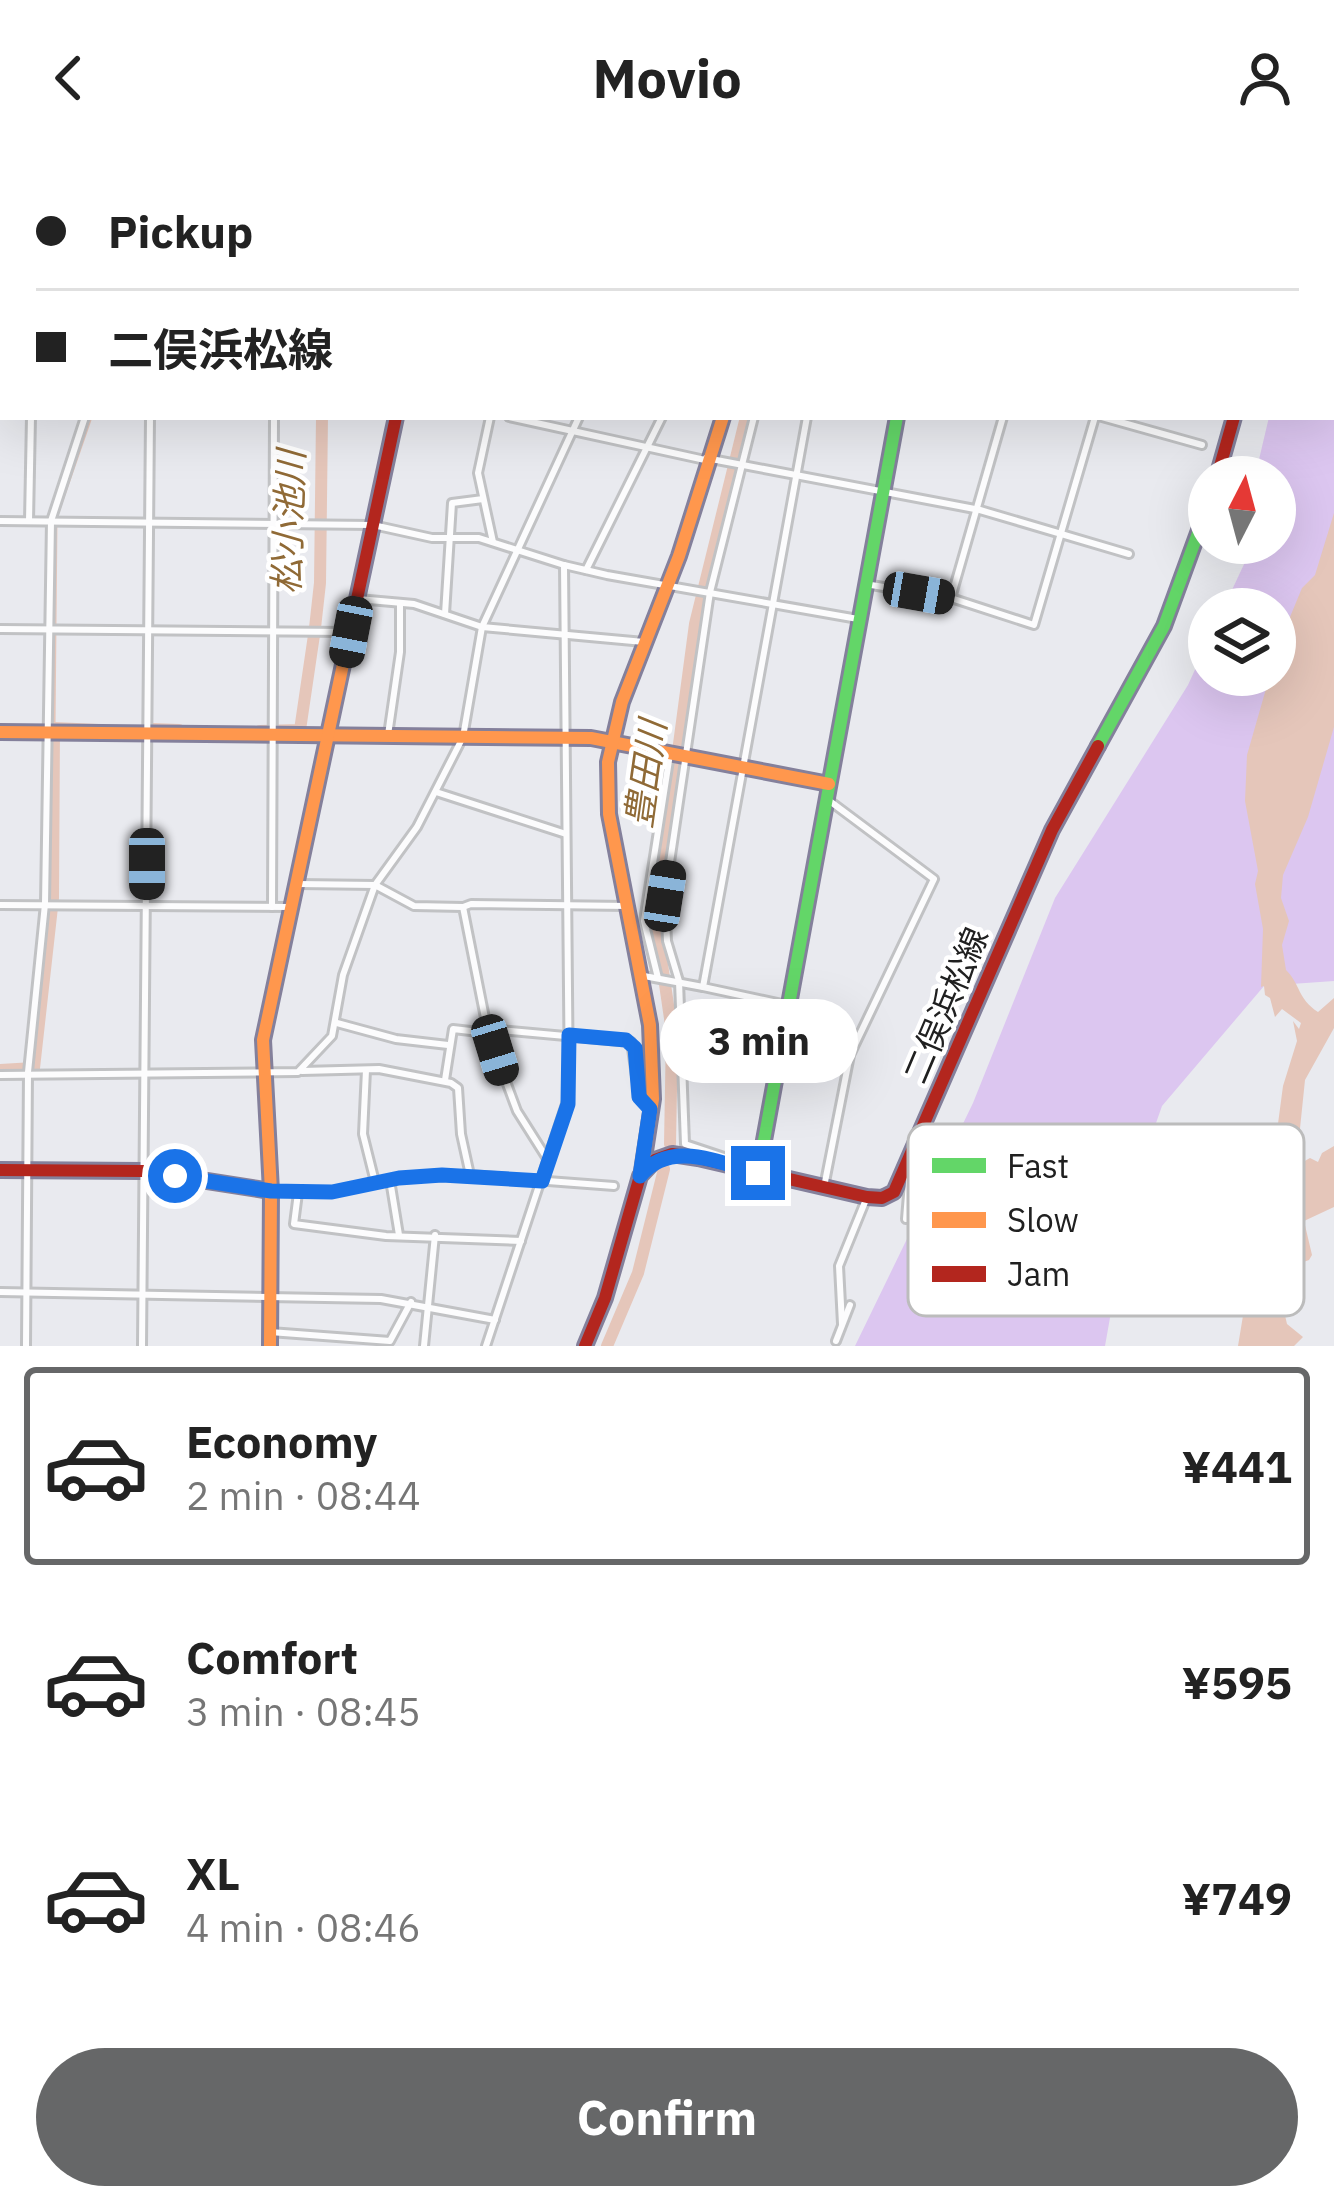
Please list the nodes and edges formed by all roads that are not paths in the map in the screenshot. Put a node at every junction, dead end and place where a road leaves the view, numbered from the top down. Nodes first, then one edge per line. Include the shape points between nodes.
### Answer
1 (31, 420) edge
2 (84, 420) edge
3 (150, 420) edge
4 (274, 420) edge
5 (395, 420) edge
6 (489, 420) edge
7 (524, 420) edge
8 (578, 420) edge
9 (661, 420) edge
10 (722, 420) edge
11 (753, 420) edge
12 (806, 420) edge
13 (896, 420) edge
14 (1003, 420) edge
15 (1098, 420) edge
16 (1110, 420) edge
17 (1233, 420) edge
18 (574, 430) junction
19 (1202, 445) dead end
20 (647, 448) junction
21 (1223, 456) edge
22 (705, 459) junction
23 (742, 465) junction
24 (797, 476) junction
25 (883, 491) junction
26 (483, 499) junction
27 (976, 510) junction
28 (0, 521) edge
29 (29, 521) junction
30 (54, 522) junction
31 (148, 523) junction
32 (274, 524) junction
33 (373, 525) junction
34 (1061, 535) junction
35 (452, 538) junction
36 (493, 542) junction
37 (516, 549) junction
38 (1129, 554) dead end
39 (1190, 564) edge
40 (564, 566) junction
41 (586, 570) junction
42 (668, 584) junction
43 (865, 584) junction
44 (710, 592) junction
45 (951, 598) junction
46 (358, 599) junction
47 (400, 603) junction
48 (774, 605) junction
49 (446, 614) junction
50 (859, 619) junction
51 (482, 627) junction
52 (0, 629) edge
53 (53, 629) junction
54 (148, 631) junction
55 (274, 632) junction
56 (351, 632) junction
57 (563, 632) junction
58 (644, 642) junction
59 (0, 732) edge
60 (51, 732) junction
61 (148, 734) junction
62 (272, 734) junction
63 (330, 735) junction
64 (388, 736) junction
65 (463, 737) junction
66 (565, 737) junction
67 (612, 742) junction
68 (679, 755) junction
69 (743, 768) junction
70 (436, 792) junction
71 (828, 792) junction
72 (566, 834) junction
73 (298, 884) junction
74 (375, 885) junction
75 (0, 905) edge
76 (45, 905) junction
77 (147, 905) junction
78 (628, 906) junction
79 (272, 907) junction
80 (294, 907) junction
81 (463, 907) junction
82 (568, 908) junction
83 (654, 978) junction
84 (677, 981) junction
85 (703, 987) junction
86 (787, 1005) junction
87 (338, 1023) junction
88 (488, 1033) junction
89 (569, 1035) junction
90 (448, 1045) junction
91 (29, 1070) junction
92 (366, 1070) junction
93 (298, 1072) junction
94 (263, 1073) junction
95 (145, 1074) junction
96 (0, 1075) edge
97 (445, 1080) junction
98 (650, 1109) junction
99 (923, 1124) edge
100 (908, 1159) edge
101 (548, 1160) junction
102 (729, 1165) junction
103 (0, 1169) edge
104 (28, 1169) junction
105 (143, 1171) junction
106 (758, 1173) junction
107 (470, 1174) junction
108 (640, 1176) junction
109 (390, 1180) junction
110 (542, 1181) junction
111 (375, 1182) junction
112 (614, 1186) dead end
113 (908, 1186) edge
114 (824, 1187) junction
115 (271, 1191) junction
116 (298, 1192) junction
117 (867, 1197) junction
118 (906, 1219) dead end
119 (399, 1235) junction
120 (435, 1235) junction
121 (521, 1241) junction
122 (0, 1292) edge
123 (26, 1292) junction
124 (142, 1293) junction
125 (271, 1295) junction
126 (411, 1302) junction
127 (850, 1305) dead end
128 (428, 1306) junction
129 (495, 1320) junction
130 (842, 1324) junction
131 (270, 1339) edge
132 (836, 1341) dead end
133 (26, 1346) edge
134 (142, 1346) edge
135 (424, 1346) edge
136 (486, 1346) edge
137 (585, 1346) edge

1 - 29 street
2 - 30 street
3 - 31 street
4 - 32 street
5 - 33 street
6 - 26 street via 478,473
7 - 18 street
8 - 18 street
9 - 20 street
10 - 22 street
11 - 23 street
12 - 24 street
13 - 25 street
14 - 27 street
15 - 34 street
16 - 19 street
17 - 21 street
18 - 20 street
18 - 37 street
20 - 22 street
20 - 41 street
22 - 23 street
22 - 42 street
23 - 24 street
23 - 44 street
24 - 25 street
24 - 48 street
25 - 27 street
25 - 43 street
26 - 35 street via 452,502
26 - 36 street
27 - 34 street
27 - 45 street
28 - 29 street
29 - 30 street
30 - 31 street
30 - 53 street
31 - 32 street
31 - 54 street
32 - 33 street
32 - 55 street
33 - 35 street
33 - 46 street
34 - 38 street
34 - 45 street via 1034,625
35 - 36 street
35 - 49 street
36 - 37 street
37 - 40 street
37 - 51 street
39 - 99 street, 二俣浜松線 via 1052,830
40 - 41 street
40 - 57 street
41 - 42 street
42 - 44 street
42 - 58 street
43 - 45 street
43 - 50 street
44 - 48 street
44 - 68 street
46 - 47 street
46 - 56 street
47 - 49 street
47 - 64 street
48 - 50 street
48 - 69 street
49 - 51 street
50 - 71 street
51 - 57 street
51 - 65 street
52 - 53 street
53 - 54 street
53 - 60 street
54 - 55 street
54 - 61 street
55 - 56 street
55 - 62 street
56 - 63 street
57 - 58 street
57 - 66 street
58 - 67 street
59 - 60 street
60 - 61 street
60 - 76 street
61 - 62 street
61 - 77 street
62 - 63 street
62 - 79 street
63 - 64 street
63 - 73 street
64 - 65 street
65 - 66 street
65 - 70 street
66 - 67 street
66 - 72 street
67 - 68 street
67 - 78 street via 608,810
68 - 69 street
68 - 83 street via 644,921
68 - 84 street via 663,919
69 - 71 street
69 - 85 street
70 - 72 street
70 - 74 street
71 - 86 street
71 - 114 street via 934,879 850,1055
72 - 82 street
73 - 74 street
73 - 80 street
74 - 81 street via 414,906
74 - 87 street via 344,975
75 - 76 street
76 - 77 street
76 - 91 street
77 - 79 street
77 - 95 street
78 - 82 street
78 - 83 street
79 - 80 street
80 - 94 street via 263,1040
81 - 82 street
81 - 88 street
82 - 89 street
83 - 84 street
83 - 98 street
84 - 85 street
84 - 102 street via 685,1144
85 - 86 street
86 - 106 street
87 - 90 street
87 - 93 street
88 - 89 street
88 - 90 street via 453,1029
88 - 101 street via 517,1111
89 - 98 street via 631,1042 639,1097
89 - 101 street via 568,1104
90 - 97 street
91 - 95 street
91 - 96 street
91 - 104 street
92 - 93 street
92 - 97 street
92 - 111 street via 363,1134
93 - 94 street
94 - 95 street
94 - 115 street
95 - 105 street
97 - 107 street via 458,1088
98 - 108 street
100 - 117 street, 二俣浜松線 via 894,1192
101 - 110 street
102 - 106 street
102 - 108 street via 672,1154
103 - 104 street
104 - 105 street
104 - 123 street
105 - 115 street
105 - 124 street
106 - 114 street
107 - 109 street
107 - 110 street
108 - 137 street
109 - 111 street
109 - 119 street
110 - 112 street
110 - 121 street
111 - 116 street
113 - 118 street
114 - 117 street
115 - 116 street
115 - 125 street
116 - 119 street via 294,1224
117 - 130 street via 839,1266
119 - 120 street
120 - 121 street
120 - 128 street
121 - 129 street
122 - 123 street
123 - 124 street
123 - 133 street
124 - 125 street
124 - 134 street
125 - 126 street
125 - 131 street
126 - 128 street
126 - 131 street via 390,1340
127 - 130 street
128 - 129 street
128 - 135 street
129 - 136 street
130 - 132 street

